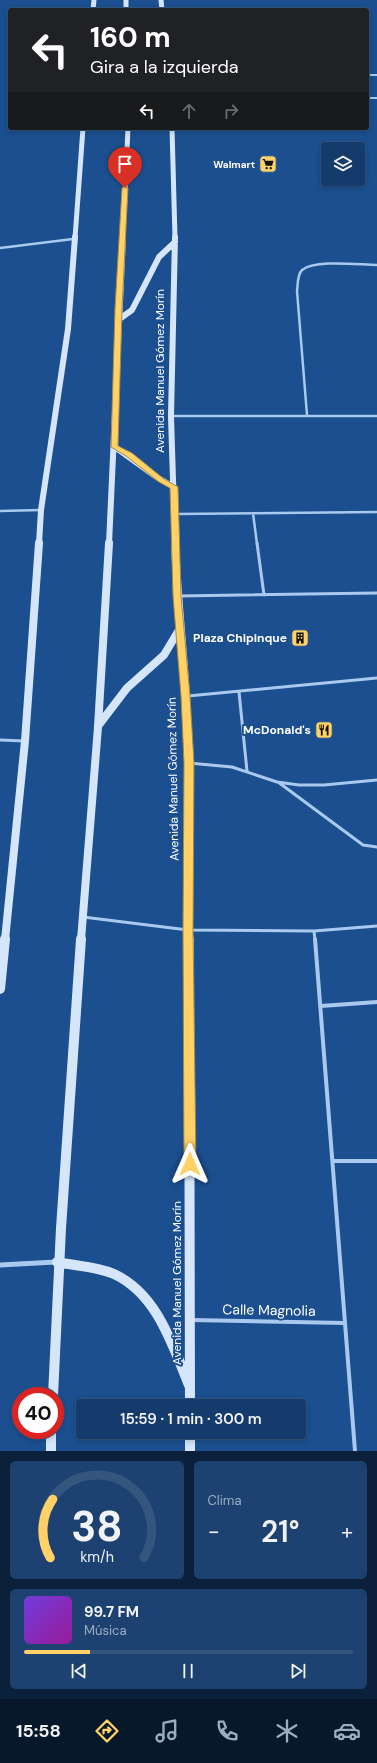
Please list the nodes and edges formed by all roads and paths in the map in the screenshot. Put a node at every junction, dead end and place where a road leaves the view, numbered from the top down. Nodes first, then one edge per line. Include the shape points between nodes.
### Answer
1 (215, 8) edge
2 (292, 8) edge
3 (83, 130) edge
4 (128, 130) edge
5 (172, 130) edge
6 (73, 239) junction
7 (175, 242) junction
8 (0, 248) edge
9 (377, 265) edge
10 (118, 320) junction
11 (171, 416) junction
12 (307, 416) junction
13 (377, 416) edge
14 (115, 447) junction
15 (174, 487) junction
16 (41, 510) junction
17 (0, 511) edge
18 (377, 512) edge
19 (253, 513) junction
20 (175, 514) junction
21 (377, 593) edge
22 (264, 595) junction
23 (177, 596) junction
24 (180, 630) junction
25 (377, 678) edge
26 (239, 692) junction
27 (186, 696) junction
28 (98, 726) junction
29 (0, 740) edge
30 (25, 741) junction
31 (189, 763) junction
32 (247, 771) junction
33 (377, 780) edge
34 (277, 782) junction
35 (377, 847) edge
36 (82, 917) junction
37 (377, 926) edge
38 (188, 930) junction
39 (314, 931) junction
40 (0, 989) edge
41 (377, 1002) edge
42 (321, 1006) junction
43 (333, 1161) junction
44 (377, 1161) edge
45 (57, 1262) junction
46 (0, 1265) edge
47 (192, 1320) junction
48 (345, 1323) junction
49 (53, 1387) edge
50 (191, 1388) junction
51 (190, 1399) edge
52 (51, 1439) edge
53 (190, 1439) edge
54 (51, 1451) edge
55 (190, 1451) edge
56 (355, 1451) edge

1 - 2 lane
3 - 6 main road
4 - 10 main road
5 - 7 main road, Avenida Manuel Gómez Morín
6 - 8 lane
6 - 16 main road via 68,328
7 - 10 main road via 159,257 132,310
7 - 11 main road, Avenida Manuel Gómez Morín
9 - 12 lane via 317,265 304,268 299,275 297,291
10 - 14 main road
11 - 12 lane
11 - 15 main road, Avenida Manuel Gómez Morín
12 - 13 lane
14 - 15 main road via 129,454 161,481
14 - 28 main road
15 - 20 main road, Avenida Manuel Gómez Morín
16 - 17 lane
16 - 30 main road
18 - 19 lane
19 - 20 lane
19 - 22 lane
20 - 23 main road, Avenida Manuel Gómez Morín
21 - 22 lane
22 - 23 lane
23 - 24 main road, Avenida Manuel Gómez Morín
24 - 27 main road, Avenida Manuel Gómez Morín
24 - 28 main road via 164,655 127,688
25 - 26 lane
26 - 27 lane
26 - 32 lane
27 - 31 main road, Avenida Manuel Gómez Morín
28 - 36 main road
29 - 30 lane
30 - 40 main road
31 - 32 lane via 219,765
31 - 38 main road, Avenida Manuel Gómez Morín
32 - 34 lane
33 - 34 lane via 324,785
34 - 35 lane via 363,845
36 - 38 lane
36 - 45 main road
37 - 39 lane
38 - 39 lane
38 - 47 main road, Avenida Manuel Gómez Morín
39 - 42 lane
41 - 42 lane
42 - 43 lane
43 - 44 lane
43 - 48 lane
45 - 46 street
45 - 49 main road
45 - 50 main road via 113,1274 131,1283 146,1297 161,1322
47 - 48 lane, Calle Magnolia
47 - 50 main road, Avenida Manuel Gómez Morín
48 - 56 lane
50 - 51 main road, Avenida Manuel Gómez Morín
52 - 54 main road
53 - 55 main road

